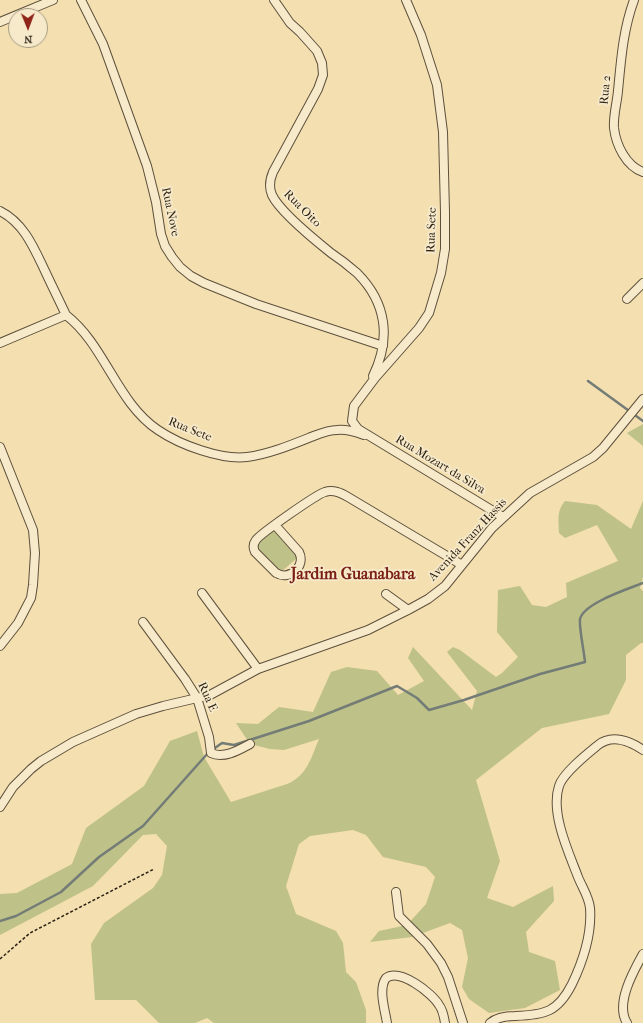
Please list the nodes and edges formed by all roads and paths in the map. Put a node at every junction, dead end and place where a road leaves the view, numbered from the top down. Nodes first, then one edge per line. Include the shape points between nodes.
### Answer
1 (53, 0) edge
2 (81, 0) edge
3 (274, 0) edge
4 (406, 0) edge
5 (634, 0) edge
6 (0, 22) edge
7 (643, 172) edge
8 (0, 211) edge
9 (643, 283) edge
10 (626, 299) dead end
11 (66, 315) junction
12 (0, 343) edge
13 (383, 346) junction
14 (368, 386) junction
15 (643, 399) edge
16 (364, 432) joint
17 (379, 442) junction
18 (0, 447) edge
19 (503, 517) junction
20 (275, 525) junction
21 (462, 565) junction
22 (202, 592) dead end
23 (386, 594) dead end
24 (408, 610) junction
25 (143, 622) dead end
26 (0, 646) edge
27 (258, 669) junction
28 (197, 698) junction
29 (250, 744) dead end
30 (643, 750) edge
31 (0, 807) edge
32 (154, 869) dead end
33 (396, 892) dead end
34 (643, 954) edge
35 (0, 959) edge
36 (387, 1023) edge
37 (445, 1023) edge
38 (463, 1023) edge
39 (490, 1023) edge
40 (627, 1023) edge

1 - 6 street
2 - 13 street, Rua Nove via 103,44 147,166 165,246 180,267 204,283 256,304
3 - 13 street, Rua Oito via 287,19 317,51 323,74 318,89 273,172 270,180 272,196 285,212 358,274 370,289 378,302 383,319
4 - 14 street, Rua Sete via 438,85 443,132 445,249 429,313
5 - 7 street, Rua 2 via 622,45 614,127 626,159 635,169
8 - 11 street via 20,226 30,239
9 - 10 street
11 - 12 street
11 - 17 street, Rua Sete via 86,334 142,416 168,436 186,444 237,457 262,454 335,430 356,432
13 - 14 street, Rua Oito
14 - 16 street, Rua Sete via 354,406 352,416 354,425
15 - 19 street, Avenida Franz Hassis via 603,448 530,493
16 - 17 street, Rua Mozart da Silva
17 - 19 street, Rua Mozart da Silva
18 - 26 street via 33,530 35,553 31,598 18,623
19 - 21 street, Avenida Franz Hassis
20 - 20 street via 254,542 253,548 276,574 287,576 298,568 300,555
20 - 21 street via 320,494 333,491 348,497
21 - 24 street, Avenida Franz Hassis via 445,586
22 - 27 street
23 - 24 street
24 - 27 street, Avenida Franz Hassis via 358,634
25 - 28 street, Rua E via 170,656
27 - 28 street, Avenida Franz Hassis via 218,691
28 - 29 street, Rua E via 213,755 226,755
28 - 31 street, Avenida Franz Hassis via 136,714 73,742 31,768 13,787
30 - 39 street via 618,739 602,742 585,755 559,786 558,819 590,906 589,930 580,966 565,996 554,1008 541,1014 502,1017
32 - 35 path via 30,932
33 - 38 street via 399,916 427,944 441,963
34 - 40 street via 623,1004
36 - 37 street via 383,984 386,978 394,975 416,984 435,999 440,1005

